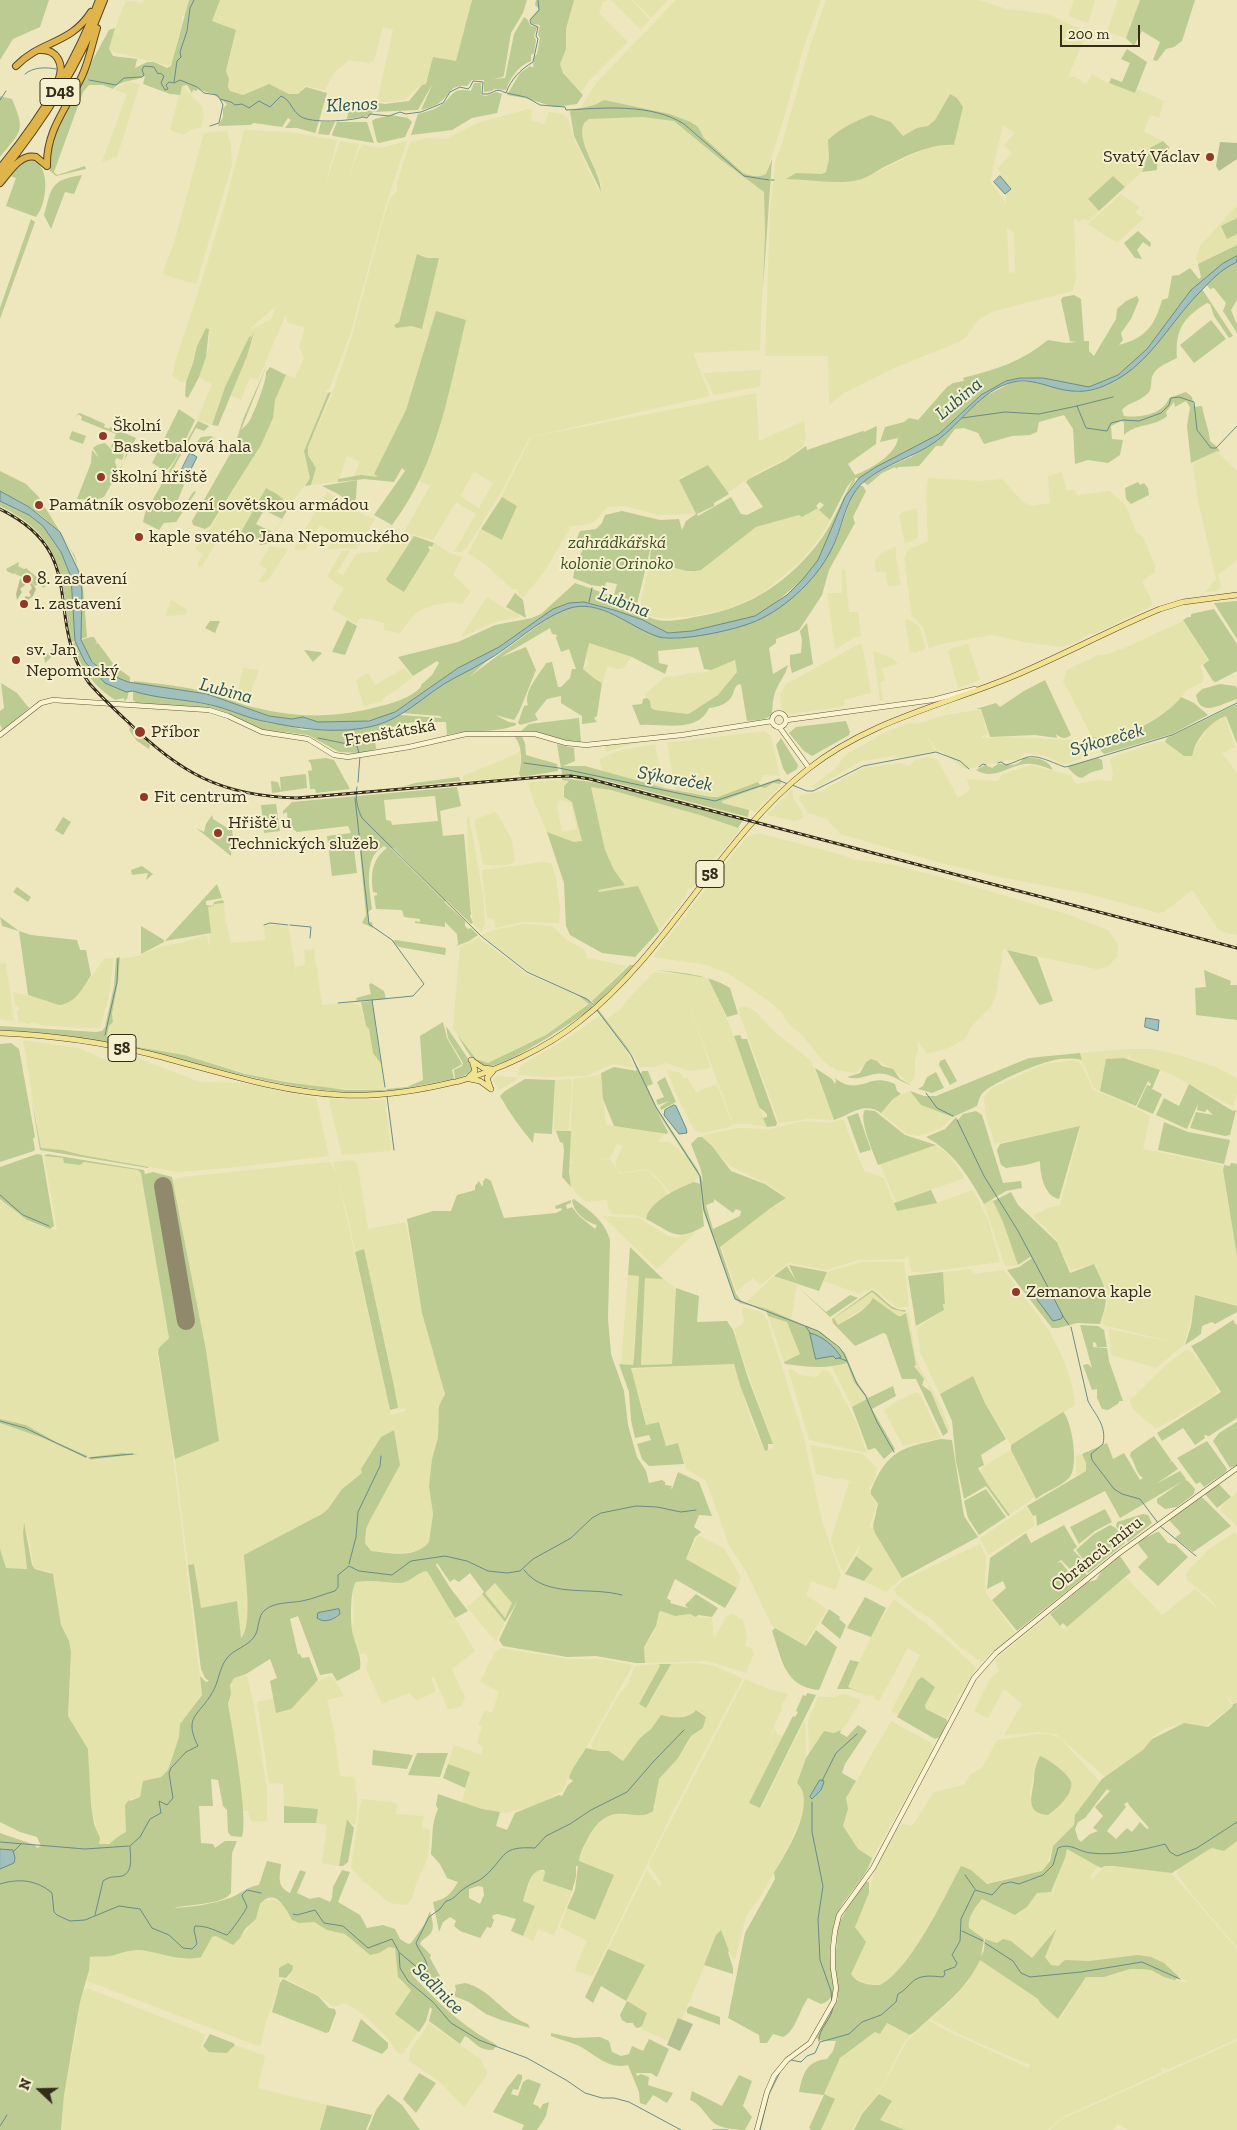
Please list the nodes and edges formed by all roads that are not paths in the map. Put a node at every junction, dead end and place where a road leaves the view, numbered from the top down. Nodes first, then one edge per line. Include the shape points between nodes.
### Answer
1 (98, 0) edge
2 (105, 0) edge
3 (34, 51) junction
4 (16, 66) dead end
5 (44, 108) junction
6 (0, 168) edge
7 (0, 176) edge
8 (0, 184) edge
9 (1237, 595) edge
10 (993, 683) junction
11 (787, 720) junction
12 (772, 721) junction
13 (780, 728) junction
14 (0, 735) edge
15 (809, 768) junction
16 (0, 1033) edge
17 (495, 1069) junction
18 (467, 1079) junction
19 (1237, 1468) edge
20 (757, 2130) edge

1 - 3 highway, D48 via 87,19 74,32 63,40
1 - 5 highway, D48 via 72,60
2 - 7 highway, D48 via 60,93
2 - 8 highway, D48 via 84,71 49,140 47,166 36,156 26,156
3 - 4 highway, D48
3 - 5 highway, D48 via 53,53 61,66 59,79
5 - 6 highway, D48
9 - 10 main road, 58 via 1183,602 1160,609
10 - 11 main road via 932,700
10 - 15 main road, 58 via 889,721 851,740
11 - 12 main road via 780,713 774,715
11 - 13 main road
12 - 13 main road
12 - 14 main road, Frenštátská via 586,745 535,734 461,735 360,756 337,756 308,740 257,730 209,710 53,700 45,702
13 - 15 main road
15 - 17 main road, 58 via 769,803 744,831 644,958 601,1003 556,1037
16 - 18 main road, 58 via 109,1046 269,1084 326,1094 386,1095
17 - 18 main road, 58
17 - 18 main road via 484,1068 471,1060 475,1071
17 - 18 main road via 487,1078 491,1089 480,1081
19 - 20 main road, Obránců míru via 1118,1554 980,1669 968,1686 873,1868 839,1916 834,1931 834,2002 810,2043 787,2060 774,2076

